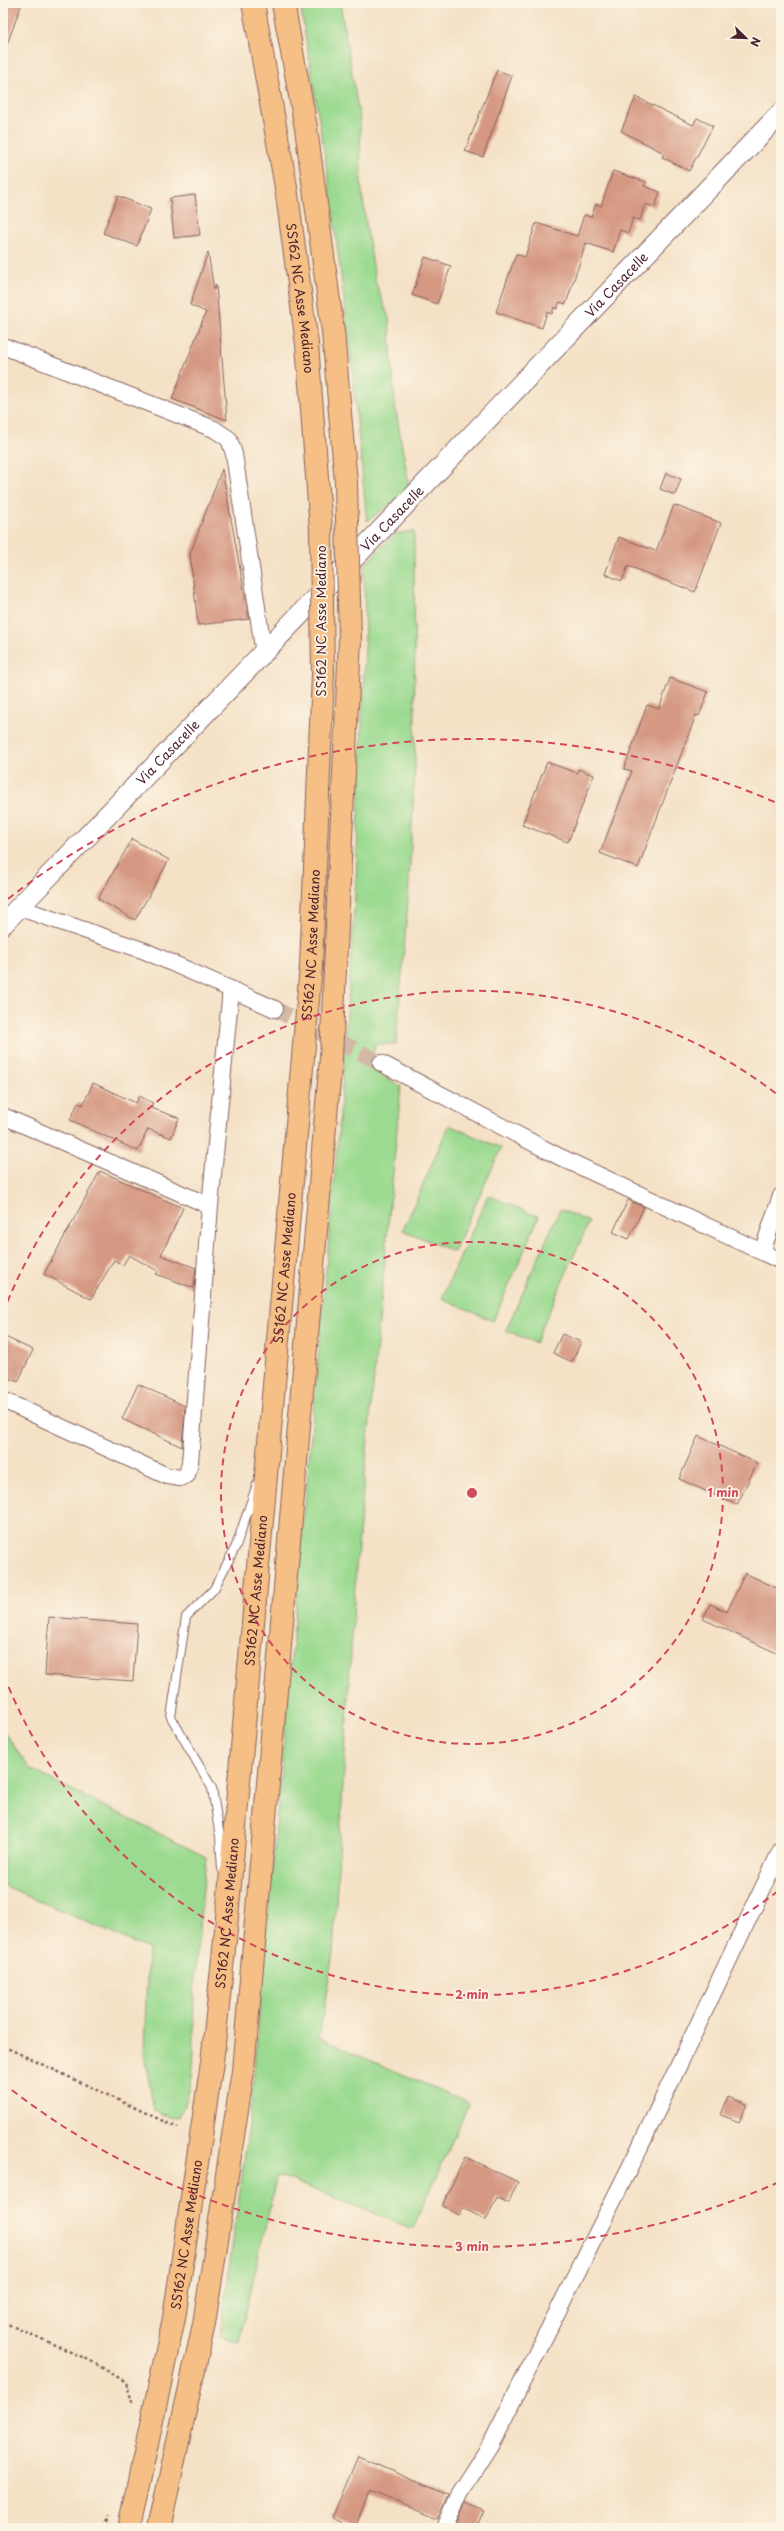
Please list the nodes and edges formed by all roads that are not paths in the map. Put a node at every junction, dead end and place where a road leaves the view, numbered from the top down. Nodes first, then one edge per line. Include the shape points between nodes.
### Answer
1 (253, 3) edge
2 (283, 3) edge
3 (781, 113) edge
4 (3, 346) edge
5 (264, 654) junction
6 (20, 908) junction
7 (3, 924) edge
8 (231, 989) junction
9 (276, 1009) tunnel mouth
10 (381, 1063) tunnel mouth
11 (3, 1116) edge
12 (781, 1196) edge
13 (210, 1206) junction
14 (762, 1252) junction
15 (781, 1261) edge
16 (3, 1400) edge
17 (267, 1454) junction
18 (781, 1850) edge
19 (225, 1940) junction
20 (129, 2528) edge
21 (159, 2528) edge
22 (444, 2528) edge

1 - 17 highway, SS162 NC Asse Mediano, bridge via 286,187 308,344 321,530 323,674 311,966
2 - 21 highway, SS162 NC Asse Mediano, bridge via 306,128 331,316 346,483 350,639 331,1058 243,2071 204,2324
3 - 5 street, Via Casacelle
4 - 5 street via 214,429 229,440 234,454
5 - 6 street, Via Casacelle
6 - 7 street, Via Casacelle
6 - 8 street via 145,951
8 - 9 street
8 - 13 street
10 - 14 street via 558,1156 659,1206
11 - 13 street
12 - 14 street
13 - 16 street via 187,1475 180,1478 167,1476
14 - 15 street
17 - 19 highway, SS162 NC Asse Mediano
17 - 19 lane via 236,1546 214,1589 186,1617 171,1717 212,1788 220,1837
18 - 22 street via 635,2158 490,2446 460,2493
19 - 20 highway, SS162 NC Asse Mediano via 212,2062 174,2318

